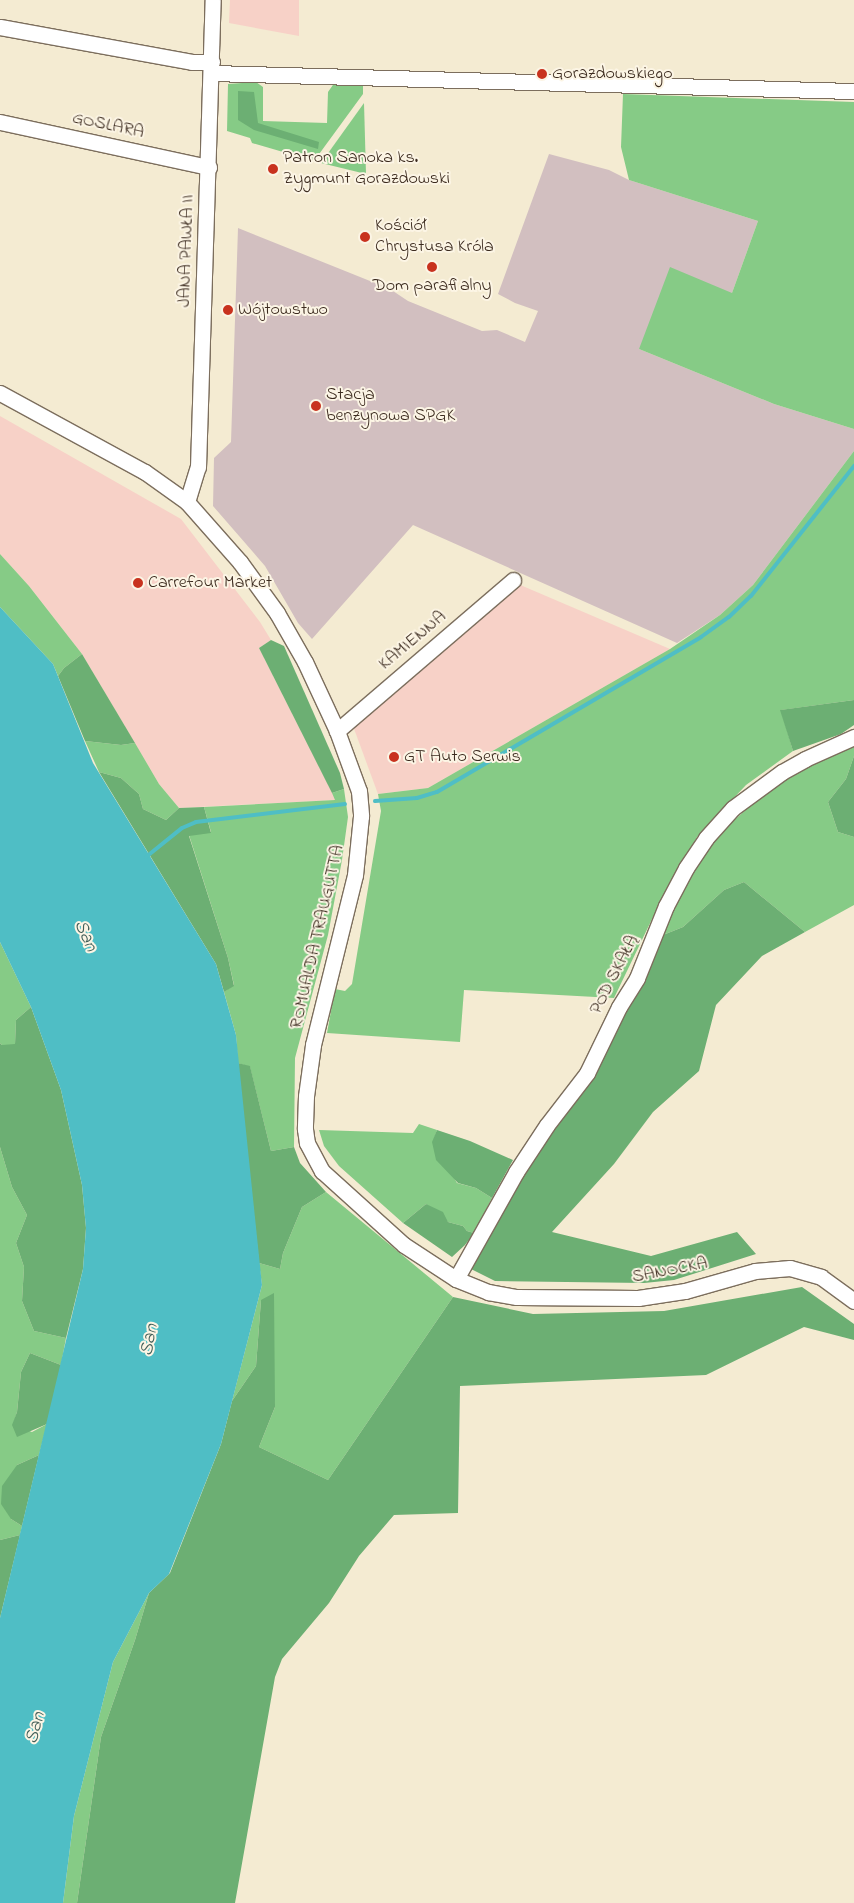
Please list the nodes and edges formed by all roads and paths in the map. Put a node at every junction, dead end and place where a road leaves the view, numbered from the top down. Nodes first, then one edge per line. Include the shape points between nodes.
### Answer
1 (213, 0) edge
2 (0, 27) edge
3 (212, 68) junction
4 (854, 91) edge
5 (0, 122) edge
6 (209, 167) junction
7 (0, 393) edge
8 (187, 502) junction
9 (513, 580) dead end
10 (337, 731) junction
11 (854, 737) edge
12 (456, 1279) junction
13 (854, 1301) edge

1 - 3 street, JANA PAWŁA II
2 - 3 street
3 - 4 street
3 - 6 street, JANA PAWŁA II
5 - 6 street, GOSLARA
6 - 8 street, JANA PAWŁA II via 198,467
7 - 8 street, ROMUALDA TRAUGUTTA via 145,472
8 - 10 street, ROMUALDA TRAUGUTTA via 240,562 277,613 305,662
9 - 10 street, KAMIENNA
10 - 12 street, ROMUALDA TRAUGUTTA via 359,792 362,816 349,900 313,1045 305,1112 308,1143 322,1171 362,1208 404,1245
11 - 12 street, POD SKAŁĄ via 782,772 733,808 706,838 666,906 637,978 587,1073 516,1172
12 - 13 street, SANOCKA via 476,1289 509,1296 638,1298 685,1291 755,1271 790,1268 821,1277

